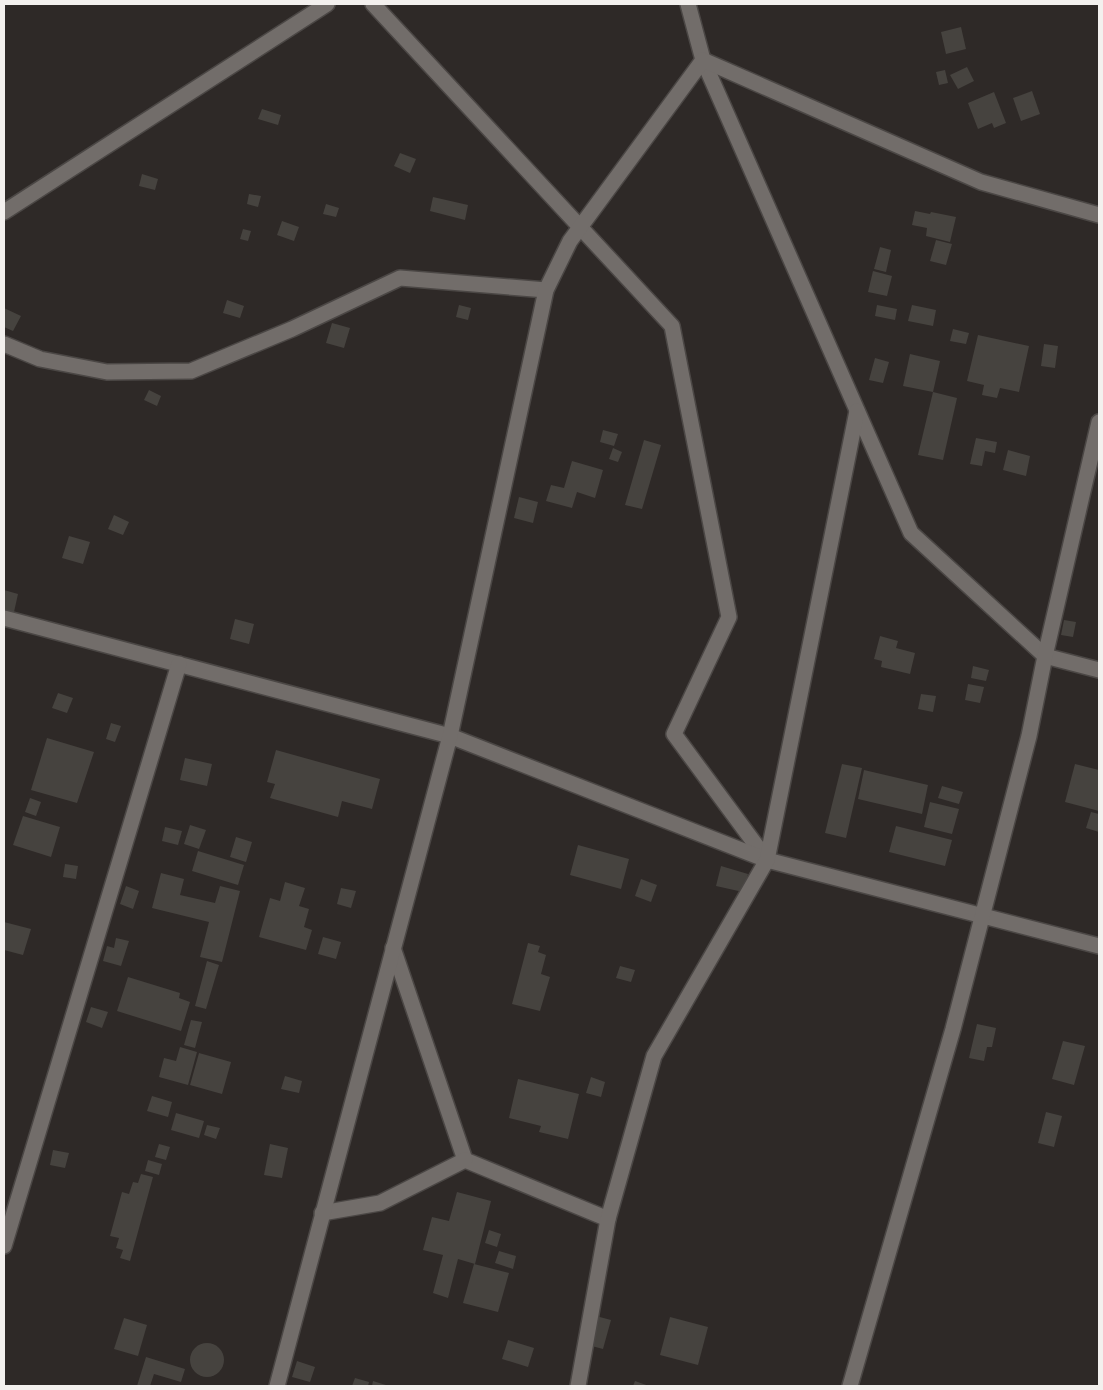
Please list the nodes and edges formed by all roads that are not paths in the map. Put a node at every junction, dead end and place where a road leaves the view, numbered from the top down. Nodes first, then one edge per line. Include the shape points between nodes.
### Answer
1 (327, 4) edge
2 (373, 4) edge
3 (688, 4) edge
4 (703, 60) junction
5 (4, 212) edge
6 (1099, 215) edge
7 (580, 228) junction
8 (546, 290) junction
9 (4, 344) edge
10 (857, 411) junction
11 (1099, 422) edge
12 (4, 618) edge
13 (1045, 656) junction
14 (179, 664) junction
15 (1099, 670) edge
16 (450, 736) junction
17 (767, 860) junction
18 (982, 916) junction
19 (1099, 946) edge
20 (393, 948) junction
21 (465, 1160) junction
22 (322, 1213) junction
23 (608, 1219) junction
24 (4, 1246) edge
25 (276, 1386) edge
26 (578, 1386) edge
27 (850, 1386) edge

1 - 5 street
2 - 7 street
3 - 4 street
4 - 6 street via 981,182
4 - 7 street
4 - 10 street
7 - 8 street via 570,241
7 - 17 street via 672,326 729,617 674,734
8 - 9 street via 400,278 292,330 191,371 107,372 40,359
8 - 16 street
10 - 13 street via 911,533
10 - 17 street
11 - 13 street
12 - 14 street
13 - 15 street
13 - 18 street via 1029,736
14 - 16 street
14 - 24 street
16 - 17 street
16 - 20 street
17 - 18 street
17 - 23 street via 654,1056
18 - 19 street
18 - 27 street via 953,1029
20 - 21 street
20 - 22 street
21 - 22 street via 380,1203
21 - 23 street
22 - 25 street
23 - 26 street

